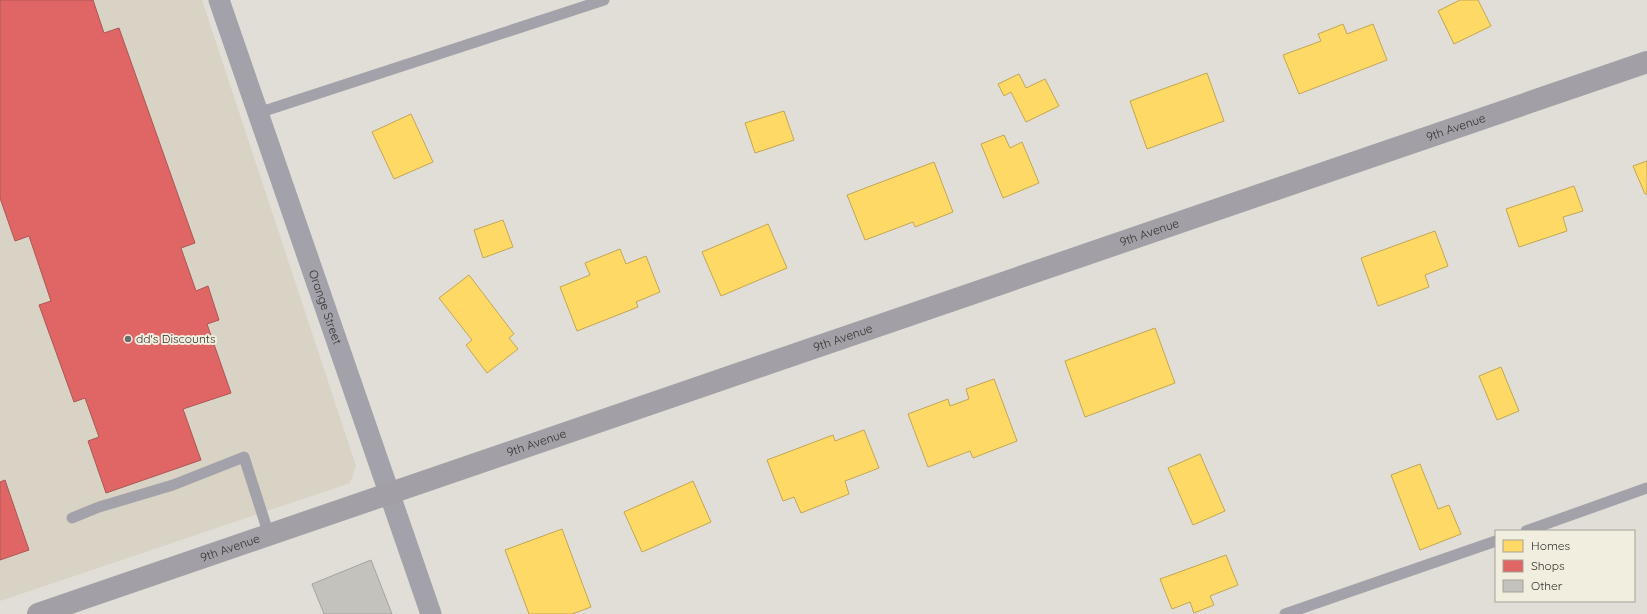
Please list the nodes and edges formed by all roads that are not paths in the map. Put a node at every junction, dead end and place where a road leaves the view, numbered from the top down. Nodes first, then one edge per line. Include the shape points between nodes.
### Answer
1 (219, 0) edge
2 (604, 0) edge
3 (1647, 62) edge
4 (258, 113) junction
5 (1647, 488) edge
6 (390, 494) junction
7 (72, 518) dead end
8 (1529, 530) edge
9 (269, 535) junction
10 (1495, 541) edge
11 (38, 614) edge
12 (431, 614) edge
13 (1286, 614) edge

1 - 4 street, Orange Street
2 - 4 lane
3 - 6 street, 9th Avenue
4 - 6 street, Orange Street
5 - 8 lane
6 - 9 street, 9th Avenue
6 - 12 street, Orange Street
7 - 9 lane via 99,507 173,485 244,457
9 - 11 street, 9th Avenue
10 - 13 lane

